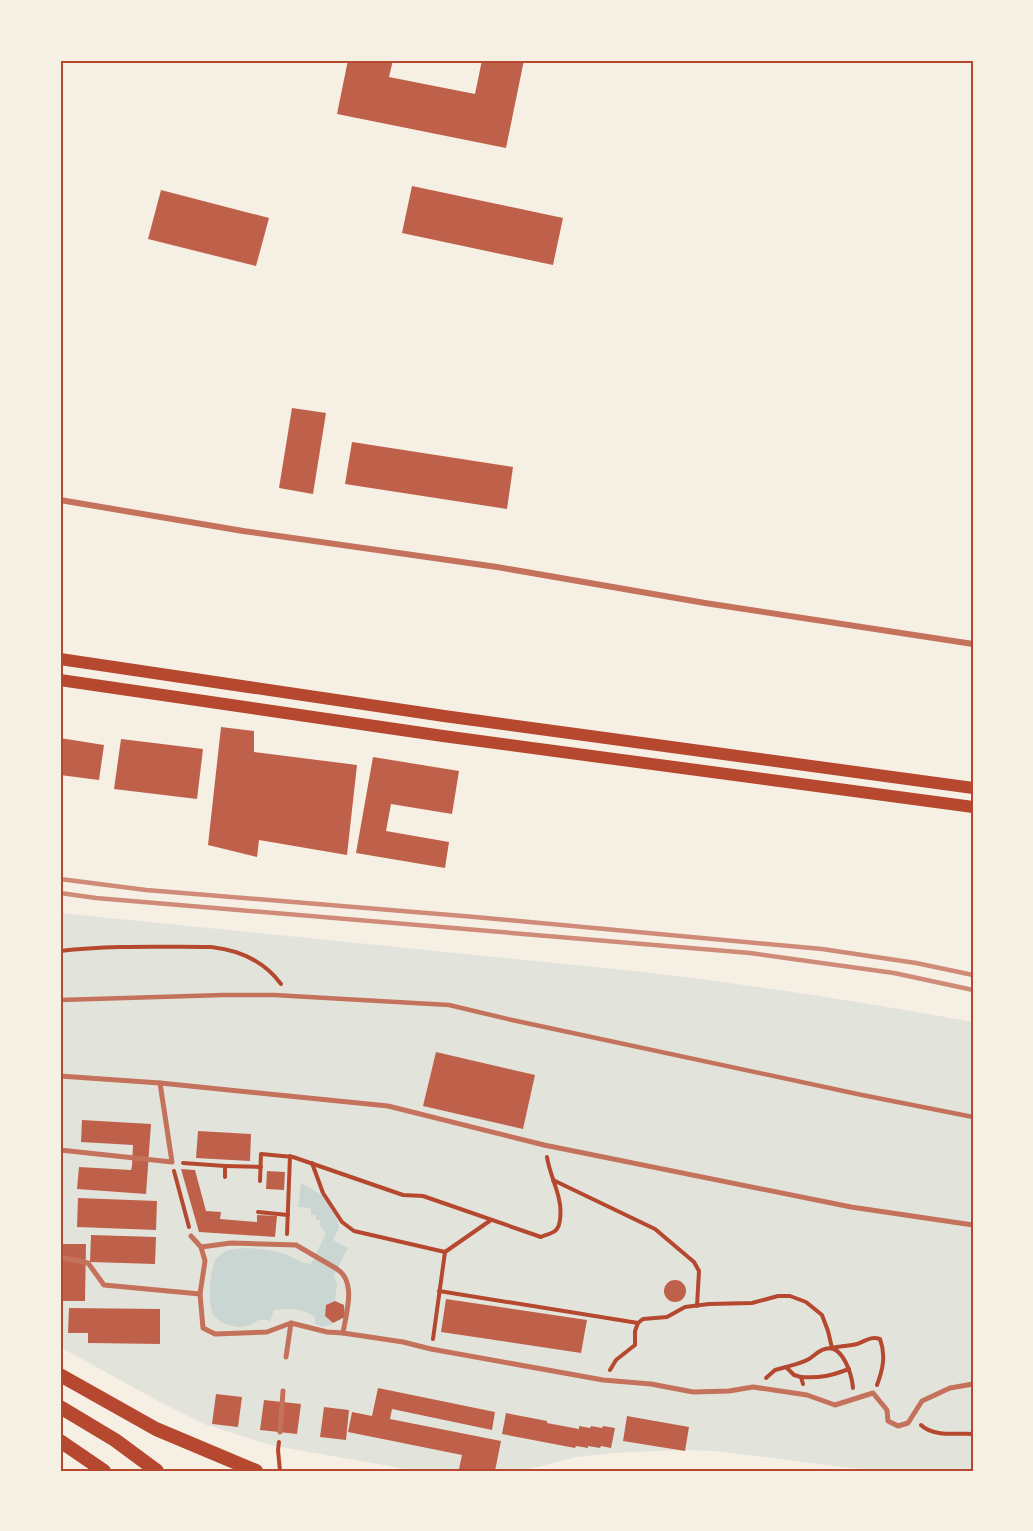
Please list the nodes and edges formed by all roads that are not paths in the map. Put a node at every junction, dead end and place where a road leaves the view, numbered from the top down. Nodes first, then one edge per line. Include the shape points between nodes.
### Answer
1 (60, 500) edge
2 (973, 644) edge
3 (60, 659) edge
4 (60, 680) edge
5 (973, 788) edge
6 (973, 807) edge
7 (60, 1000) edge
8 (60, 1076) edge
9 (160, 1083) junction
10 (973, 1117) edge
11 (60, 1150) edge
12 (973, 1225) edge
13 (191, 1236) road end
14 (201, 1247) junction
15 (60, 1257) edge
16 (200, 1294) junction
17 (291, 1323) junction
18 (343, 1333) junction
19 (286, 1357) dead end
20 (60, 1375) edge
21 (973, 1384) edge
22 (283, 1391) dead end
23 (60, 1407) edge
24 (280, 1432) road end
25 (60, 1441) edge
26 (104, 1471) edge
27 (156, 1471) edge
28 (256, 1471) edge

1 - 2 street
3 - 5 main road
4 - 6 main road
7 - 10 lane via 223,995 449,1005
8 - 9 street
9 - 11 street via 172,1162
9 - 12 street via 388,1106 544,1145 852,1207
13 - 14 street
14 - 16 street via 205,1261
14 - 18 street via 231,1243 296,1245 337,1269 349,1284
15 - 16 street via 88,1263 104,1285
16 - 17 street via 203,1328 215,1334 267,1332
17 - 18 street
17 - 19 street
18 - 21 street via 603,1380 693,1392 753,1387 807,1395 835,1405 873,1393 886,1410 888,1421 898,1426 908,1423 922,1401 950,1388
20 - 28 main road via 156,1429
22 - 24 street
23 - 27 main road via 115,1440
25 - 26 main road

